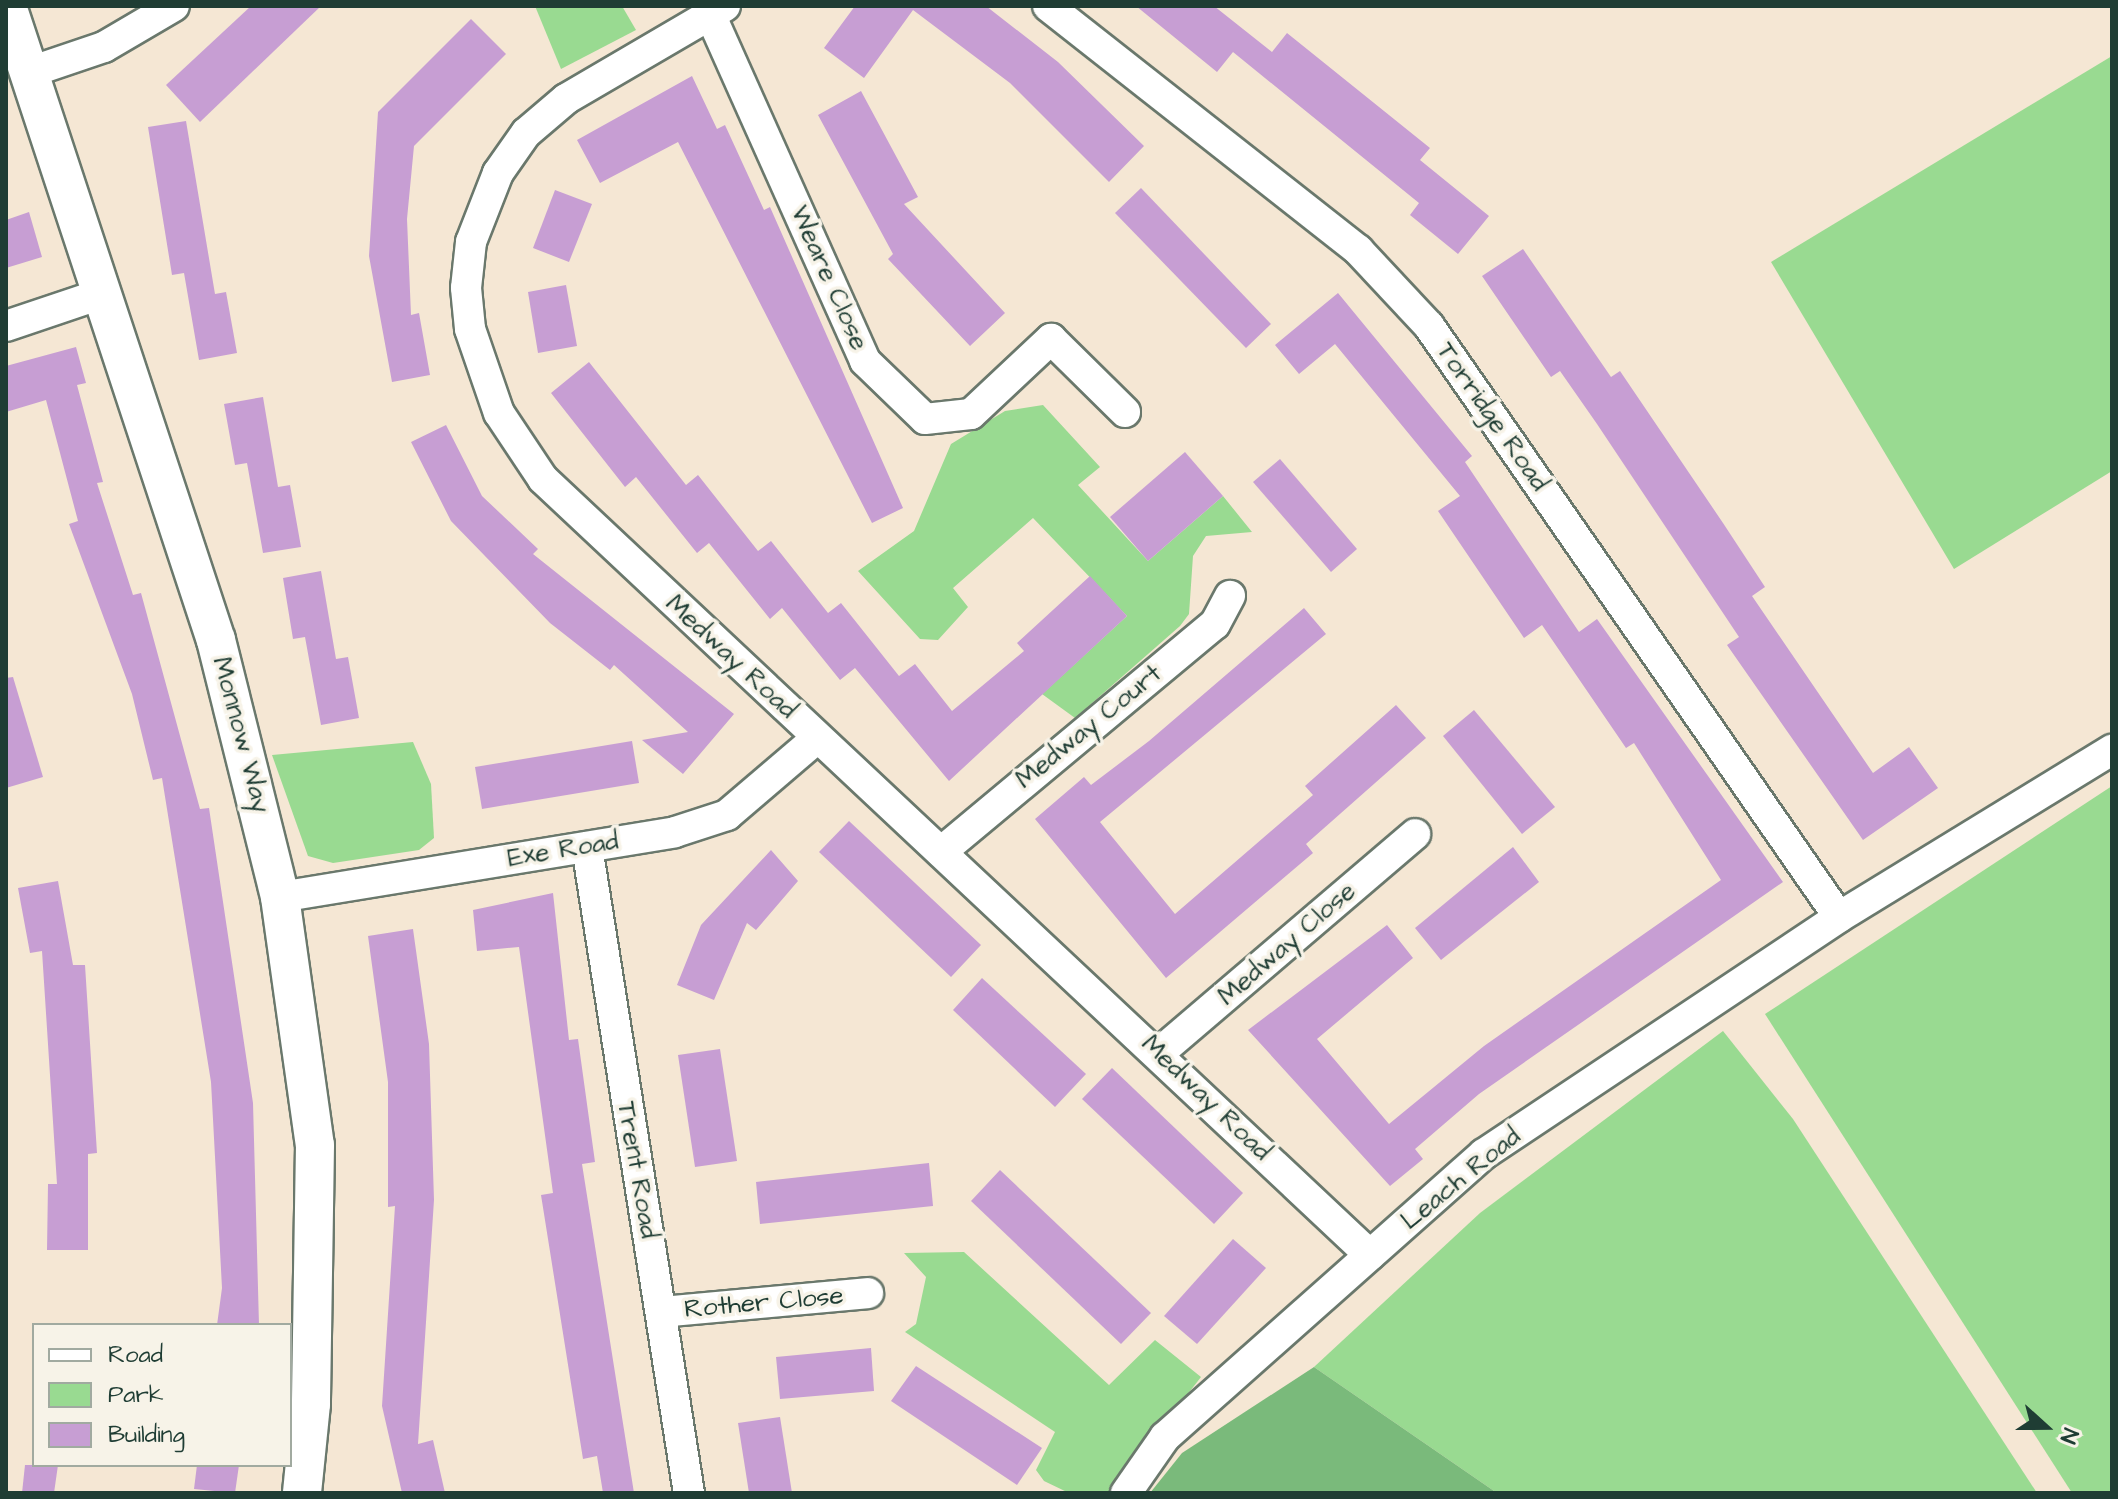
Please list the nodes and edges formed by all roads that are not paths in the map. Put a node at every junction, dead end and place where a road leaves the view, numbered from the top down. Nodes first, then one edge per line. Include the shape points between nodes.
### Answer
1 (7, 6) edge
2 (174, 6) edge
3 (1048, 6) edge
4 (718, 10) edge
5 (30, 72) junction
6 (104, 293) junction
7 (6, 326) edge
8 (1125, 412) dead end
9 (1230, 596) dead end
10 (817, 738) junction
11 (2112, 750) edge
12 (1415, 834) dead end
13 (587, 847) junction
14 (941, 852) junction
15 (280, 897) junction
16 (1839, 917) junction
17 (1159, 1053) junction
18 (1370, 1255) junction
19 (868, 1293) dead end
20 (661, 1312) junction
21 (302, 1493) edge
22 (689, 1493) edge
23 (1126, 1493) edge

1 - 5 street, Monnow Way
2 - 5 street via 104,47
3 - 16 street, Torridge Road via 1358,250 1429,326
4 - 8 street, Weare Close via 865,361 925,419 971,414 1051,339
4 - 10 street, Medway Road via 566,99 526,133 498,173 471,242 470,329 499,413 543,479
5 - 6 street, Monnow Way
6 - 7 street
6 - 15 street, Monnow Way via 216,640
9 - 14 street, Medway Court via 1215,624
10 - 13 street, Exe Road via 727,815 675,832
10 - 14 street, Medway Road
11 - 16 street, Leach Road
12 - 17 street, Medway Close
13 - 15 street, Exe Road
13 - 20 street, Trent Road
14 - 17 street, Medway Road
15 - 21 street, Monnow Way via 315,1145 311,1404
16 - 18 street, Leach Road via 1484,1154
17 - 18 street, Medway Road
18 - 23 street, Leach Road via 1165,1437
19 - 20 street, Rother Close
20 - 22 street, Trent Road

